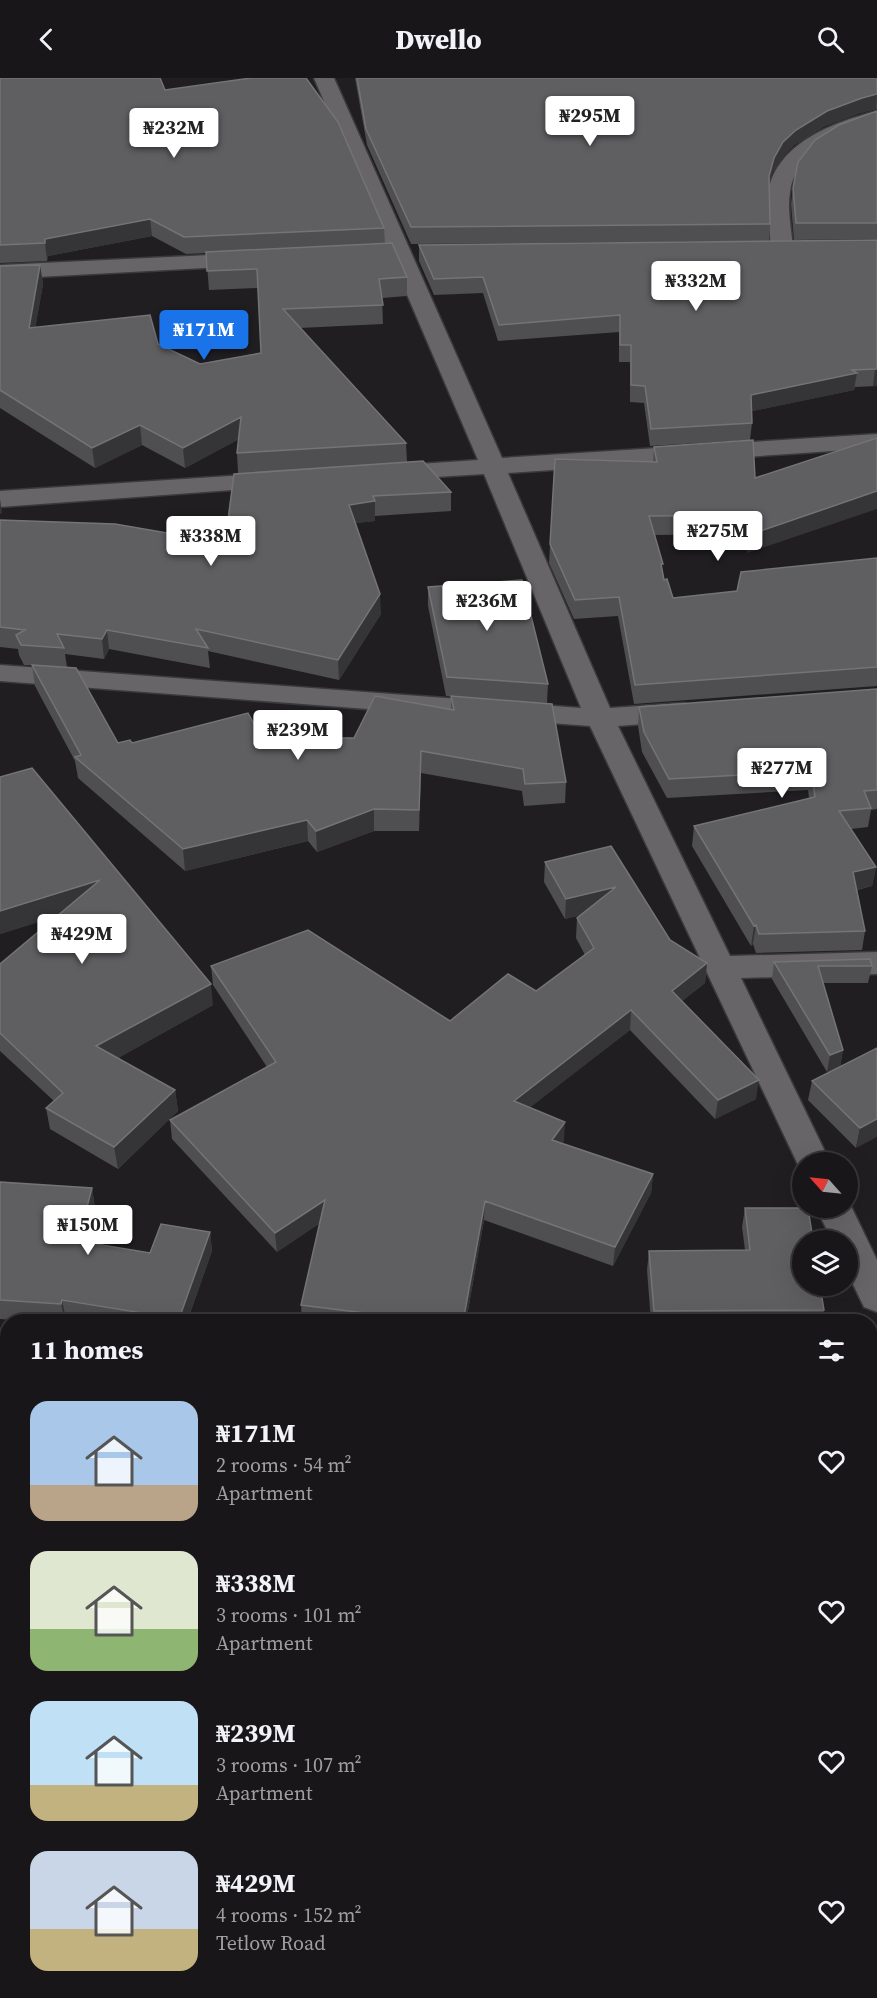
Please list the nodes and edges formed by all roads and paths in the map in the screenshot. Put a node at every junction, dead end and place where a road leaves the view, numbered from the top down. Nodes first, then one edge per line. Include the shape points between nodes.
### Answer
1 (324, 78) edge
2 (877, 117) edge
3 (759, 249) edge
4 (782, 249) junction
5 (806, 249) edge
6 (272, 259) edge
7 (0, 272) edge
8 (877, 441) edge
9 (493, 466) junction
10 (364, 475) edge
11 (306, 479) edge
12 (0, 499) edge
13 (0, 674) edge
14 (704, 710) edge
15 (600, 718) junction
16 (877, 963) edge
17 (719, 967) junction
18 (808, 1152) edge
19 (839, 1218) edge
20 (877, 1297) edge

1 - 9 street
2 - 4 street via 856,122 811,145 785,170 779,192
3 - 4 street
4 - 5 street
6 - 7 street
8 - 9 street
9 - 10 street
9 - 15 street
11 - 12 street
13 - 15 street
14 - 15 street
15 - 17 street
16 - 17 street
17 - 18 street
19 - 20 street

